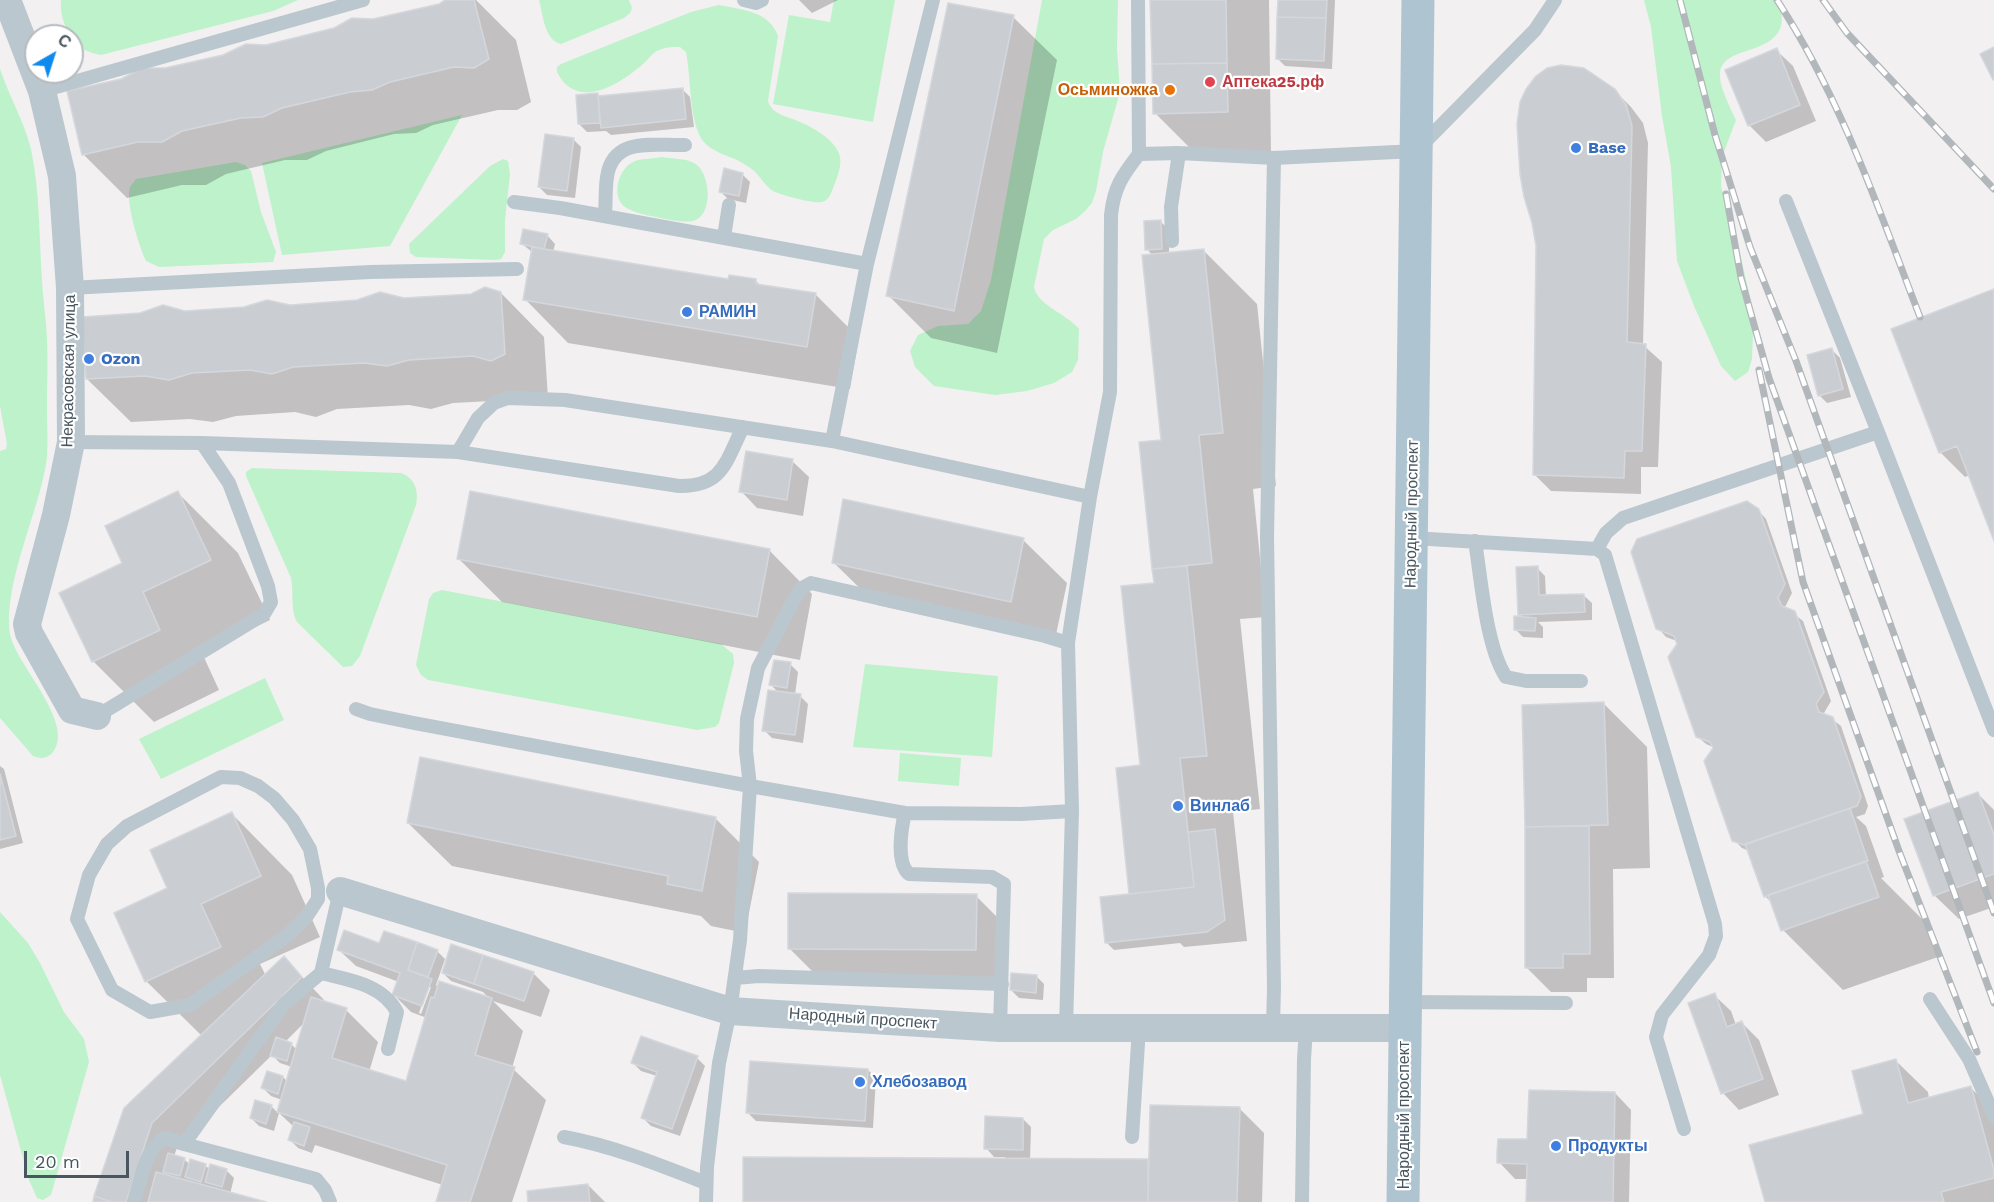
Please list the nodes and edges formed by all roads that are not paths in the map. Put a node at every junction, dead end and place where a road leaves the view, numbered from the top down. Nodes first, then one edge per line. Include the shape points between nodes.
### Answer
1 (7, 0) edge
2 (363, 0) edge
3 (744, 0) edge
4 (762, 0) edge
5 (933, 0) edge
6 (1138, 0) edge
7 (1418, 0) edge
8 (1556, 0) edge
9 (42, 92) junction
10 (685, 146) dead end
11 (1416, 152) junction
12 (1179, 153) junction
13 (1140, 154) junction
14 (1274, 158) junction
15 (1786, 201) dead end
16 (514, 202) dead end
17 (729, 205) dead end
18 (605, 216) junction
19 (724, 237) junction
20 (1172, 241) dead end
21 (867, 264) junction
22 (517, 269) dead end
23 (70, 288) junction
24 (743, 428) junction
25 (1878, 432) junction
26 (832, 441) junction
27 (71, 442) junction
28 (202, 443) junction
29 (458, 452) junction
30 (1090, 497) junction
31 (1412, 538) junction
32 (1475, 541) junction
33 (1597, 549) junction
34 (1068, 643) junction
35 (1581, 681) dead end
36 (357, 709) dead end
37 (97, 716) joint
38 (1994, 730) edge
39 (750, 786) junction
40 (1072, 811) junction
41 (905, 813) junction
42 (329, 890) junction
43 (321, 973) junction
44 (735, 978) junction
45 (1002, 984) junction
46 (1930, 999) dead end
47 (1566, 1003) dead end
48 (730, 1011) junction
49 (1404, 1015) junction
50 (1000, 1028) junction
51 (1066, 1028) junction
52 (1139, 1028) junction
53 (1273, 1028) junction
54 (1306, 1029) junction
55 (388, 1049) dead end
56 (1994, 1116) edge
57 (1684, 1129) dead end
58 (564, 1137) dead end
59 (1132, 1137) dead end
60 (184, 1144) junction
61 (706, 1183) junction
62 (134, 1202) edge
63 (330, 1202) edge
64 (706, 1202) edge
65 (1302, 1202) edge
66 (1403, 1202) edge

1 - 9 street, Некрасовская улица
2 - 9 lane
3 - 4 lane
5 - 21 lane
6 - 13 lane
7 - 11 main road, Народный проспект
8 - 11 lane via 1535,30
9 - 23 street, Некрасовская улица via 62,176
10 - 18 lane via 632,146 620,151 607,177
11 - 14 lane
11 - 31 main road, Народный проспект
12 - 13 lane
12 - 14 lane
12 - 20 lane
13 - 30 lane via 1113,195 1110,392
14 - 53 lane via 1267,537
15 - 25 lane
16 - 18 lane
17 - 19 lane
18 - 19 lane
19 - 21 lane
21 - 26 lane
22 - 23 lane via 370,272
23 - 27 street, Некрасовская улица
24 - 26 lane
24 - 29 lane via 565,400 508,398 494,403 478,418
24 - 29 lane via 722,470 706,483 695,486
25 - 33 lane via 1623,518 1606,533
25 - 38 lane
26 - 30 lane
27 - 28 lane
27 - 37 street, Некрасовская улица via 27,624 28,633 72,710
28 - 29 lane
28 - 37 lane via 229,483 271,602 264,614
30 - 34 lane
31 - 32 lane
31 - 49 main road, Народный проспект
32 - 33 lane
32 - 35 lane via 1491,634 1506,677
33 - 57 lane via 1605,555 1715,924 1716,936 1709,955 1662,1015 1656,1037
34 - 39 lane via 811,583 795,598 758,668 747,719
34 - 40 lane
36 - 39 lane
39 - 41 lane
39 - 44 lane
40 - 41 lane
40 - 51 lane
41 - 45 lane via 902,862 909,874 992,877 1004,884
42 - 42 lane via 293,820 274,798 240,778 221,777 127,826 107,844 89,875 77,919 112,990 150,1012 190,1005 288,934
42 - 43 lane
42 - 48 street, Народный проспект
43 - 55 lane via 368,985 392,1003 397,1012
43 - 60 lane via 284,1004
44 - 45 lane
44 - 48 lane
45 - 50 lane
46 - 56 lane via 1969,1059
47 - 49 lane
48 - 50 street, Народный проспект
48 - 61 lane via 718,1063
49 - 54 street, Народный проспект
49 - 66 main road, Народный проспект
50 - 51 street, Народный проспект
51 - 52 street, Народный проспект
52 - 53 street, Народный проспект
52 - 59 lane
53 - 54 street, Народный проспект
54 - 65 lane
58 - 61 lane
60 - 62 lane via 165,1138 157,1142 150,1151
60 - 63 lane via 316,1179
61 - 64 lane

